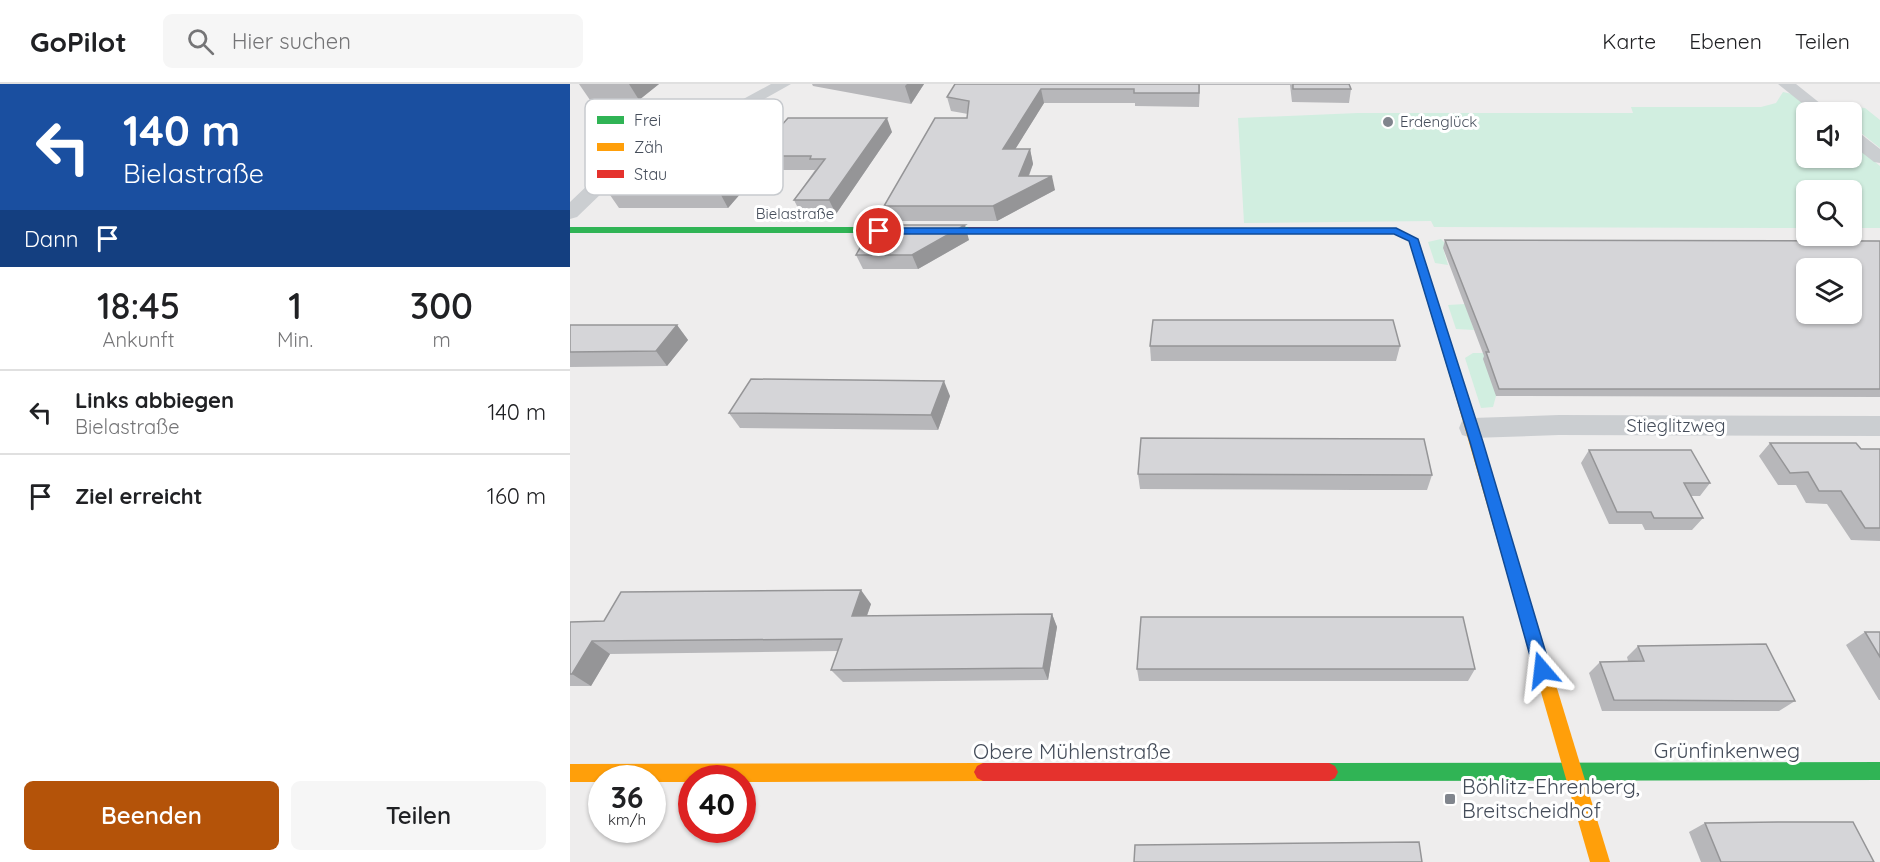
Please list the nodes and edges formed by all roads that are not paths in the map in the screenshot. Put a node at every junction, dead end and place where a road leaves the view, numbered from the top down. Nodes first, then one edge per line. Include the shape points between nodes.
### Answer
1 (783, 84) edge
2 (1786, 84) edge
3 (755, 99) edge
4 (1810, 102) edge
5 (1862, 144) edge
6 (1880, 158) edge
7 (589, 195) edge
8 (570, 213) edge
9 (570, 230) edge
10 (1880, 426) edge
11 (1472, 428) junction
12 (1880, 771) edge
13 (570, 773) edge
14 (1574, 773) junction
15 (1600, 862) edge

1 - 3 street
2 - 4 street
5 - 6 street
7 - 8 street
9 - 11 street, Bielastraße via 1396,231 1413,239
10 - 11 street, Stieglitzweg
11 - 14 street
12 - 14 street, Grünfinkenweg
13 - 14 street, Obere Mühlenstraße
14 - 15 street

